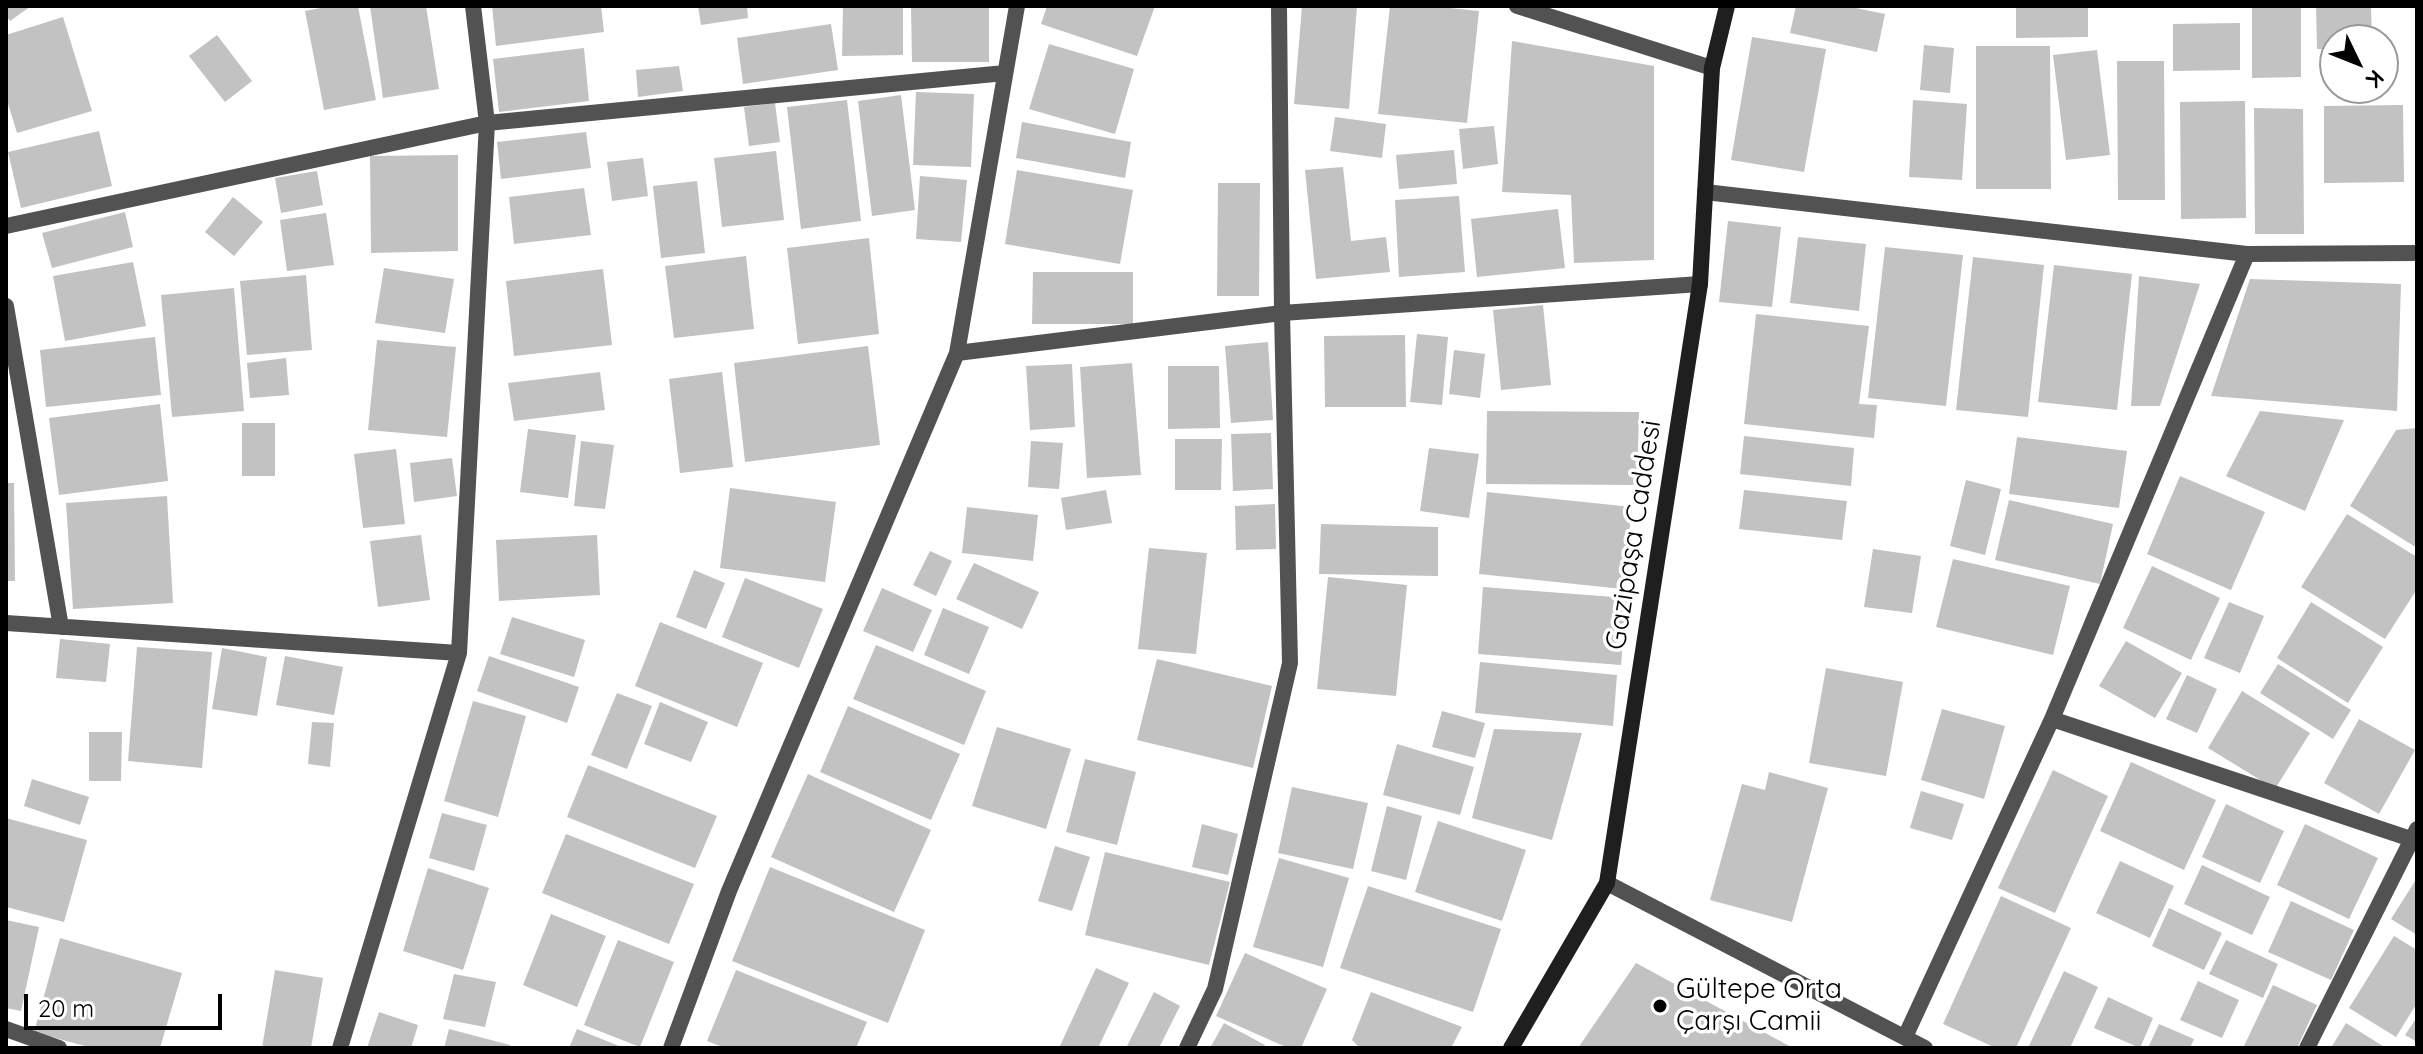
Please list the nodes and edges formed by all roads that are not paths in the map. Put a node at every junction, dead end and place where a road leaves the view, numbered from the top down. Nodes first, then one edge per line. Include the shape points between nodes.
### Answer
1 (473, 6) edge
2 (1017, 6) edge
3 (1279, 6) edge
4 (1517, 6) edge
5 (1727, 6) edge
6 (1712, 68) junction
7 (1005, 73) junction
8 (487, 123) junction
9 (1705, 192) junction
10 (6, 226) edge
11 (2417, 253) edge
12 (2247, 254) junction
13 (1700, 284) junction
14 (6, 306) edge
15 (1282, 313) junction
16 (957, 353) junction
17 (6, 623) edge
18 (61, 627) junction
19 (459, 653) junction
20 (2052, 719) junction
21 (2415, 837) edge
22 (1607, 883) junction
23 (6, 1029) edge
24 (1905, 1037) junction
25 (59, 1048) edge
26 (340, 1048) edge
27 (671, 1048) edge
28 (1187, 1048) edge
29 (1511, 1048) edge
30 (1925, 1048) edge
31 (2307, 1048) edge

1 - 8 street
2 - 7 street
3 - 15 street
4 - 6 street
5 - 6 street, Gazipaşa Caddesi
6 - 9 street, Gazipaşa Caddesi
7 - 8 street
7 - 16 street
8 - 10 street
8 - 19 street
9 - 12 street
9 - 13 street, Gazipaşa Caddesi
11 - 12 street
12 - 20 street
13 - 15 street
13 - 22 street, Gazipaşa Caddesi
14 - 18 street
15 - 16 street
15 - 28 street via 1290,663 1215,989
16 - 27 street via 729,891
17 - 18 street
18 - 19 street
19 - 26 street
20 - 21 street
20 - 24 street
21 - 31 street
22 - 24 street
22 - 29 street, Gazipaşa Caddesi
23 - 25 street
24 - 30 street

